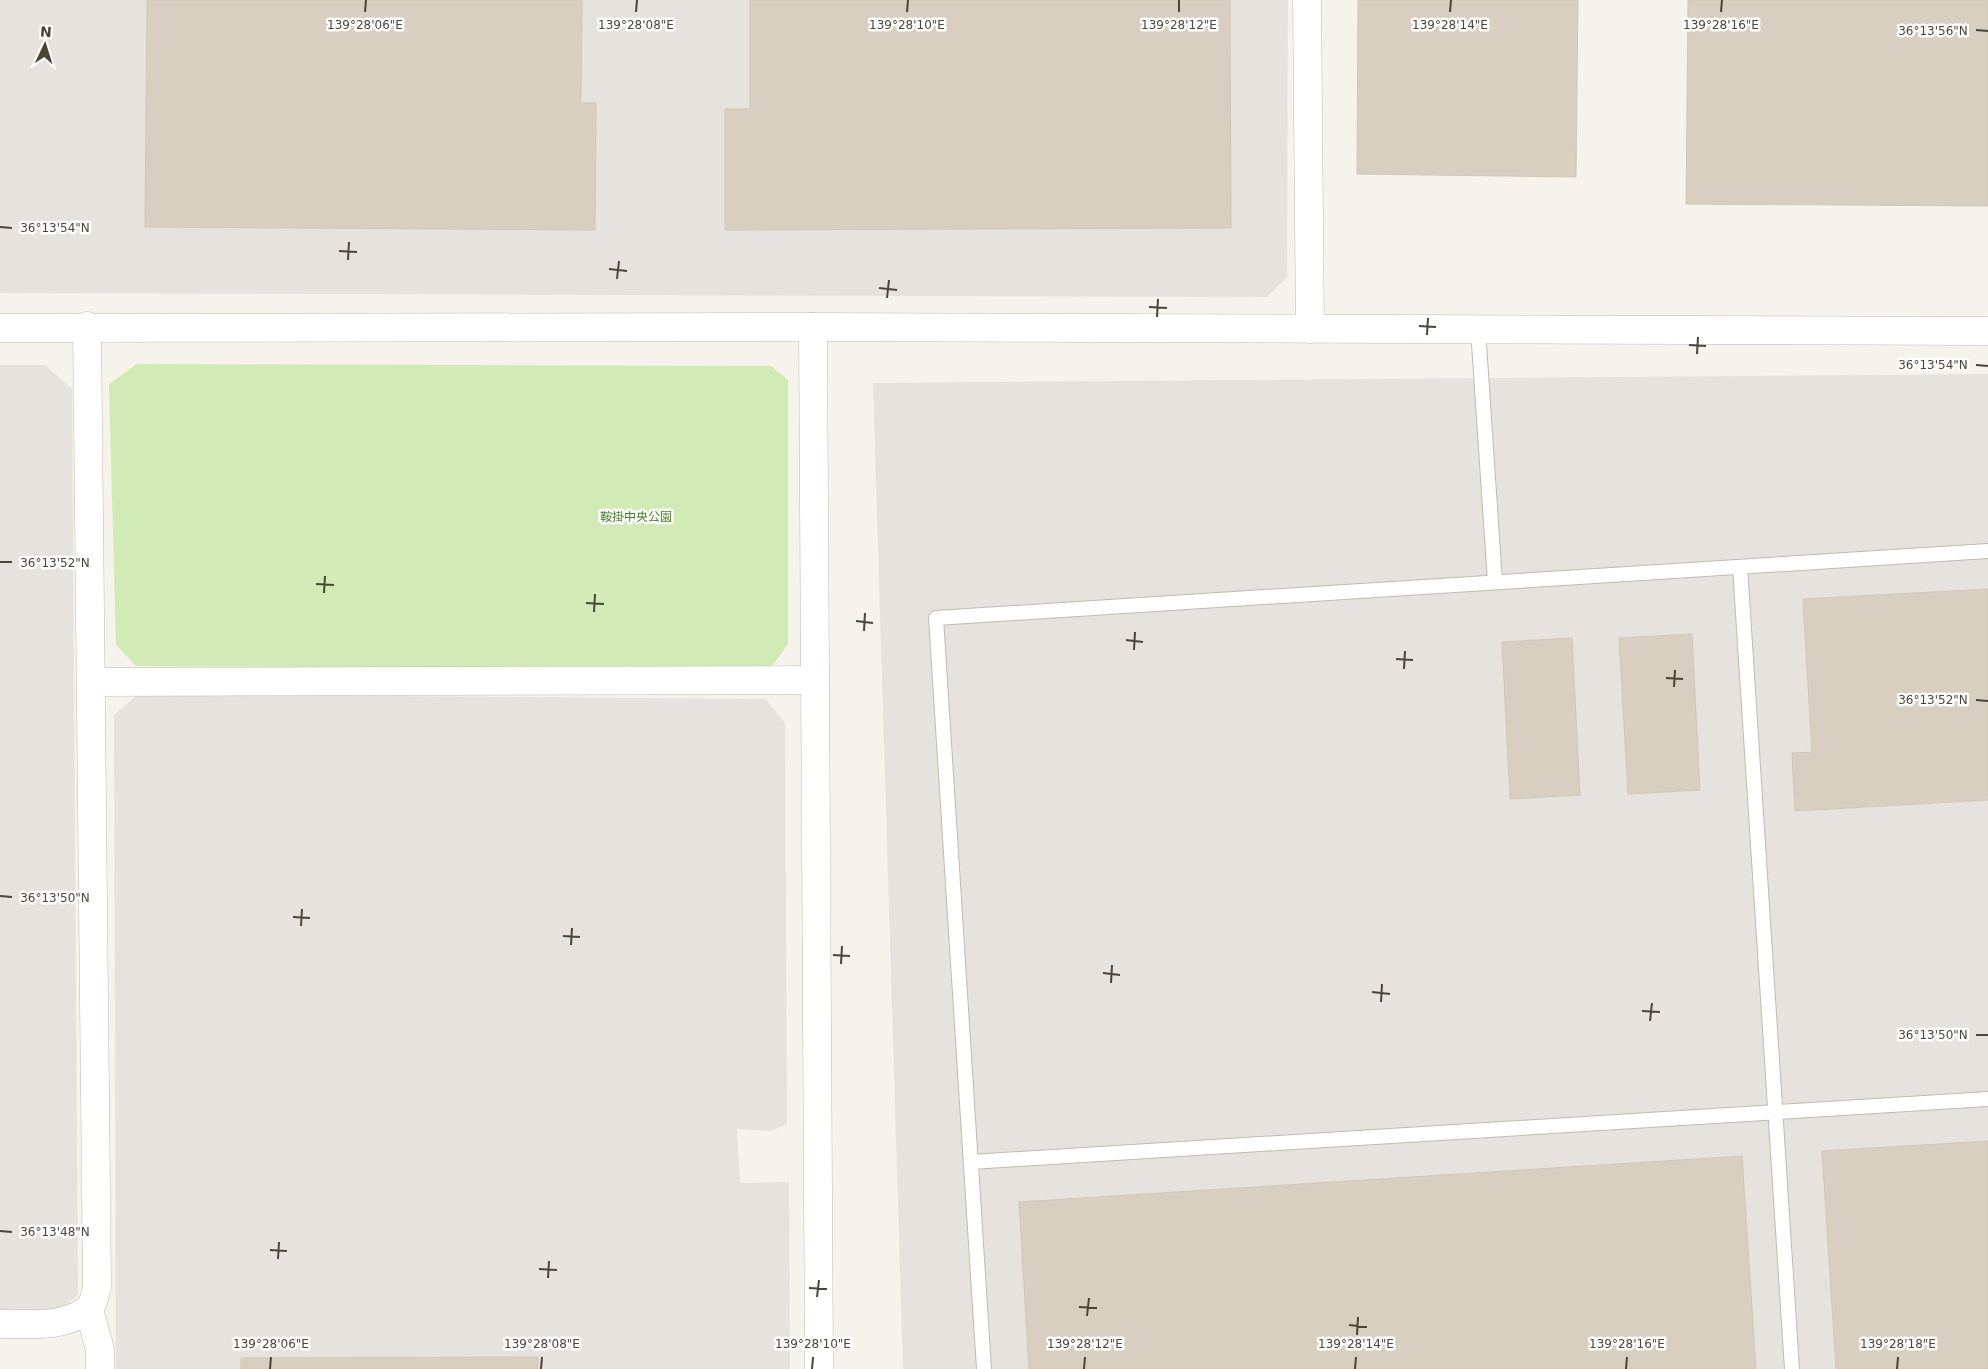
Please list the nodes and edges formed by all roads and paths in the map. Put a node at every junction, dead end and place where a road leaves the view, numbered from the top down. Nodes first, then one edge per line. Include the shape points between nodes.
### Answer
1 (1307, 0) edge
2 (88, 326) junction
3 (813, 327) junction
4 (0, 328) edge
5 (1310, 328) junction
6 (1478, 329) junction
7 (1988, 331) edge
8 (1988, 551) edge
9 (1740, 567) junction
10 (1495, 582) junction
11 (814, 680) junction
12 (91, 682) junction
13 (1988, 1099) edge
14 (1775, 1112) junction
15 (971, 1162) junction
16 (88, 1310) junction
17 (0, 1324) edge
18 (100, 1369) edge
19 (819, 1369) edge
20 (984, 1369) edge
21 (1792, 1369) edge

1 - 5 street
2 - 3 street
2 - 4 street
2 - 12 street
3 - 5 street
3 - 11 street
5 - 6 street
6 - 7 street
6 - 10 lane
8 - 9 lane
9 - 10 lane
9 - 14 lane
10 - 15 lane via 936,618
11 - 12 street
11 - 19 street
12 - 16 street via 97,1286
13 - 14 lane
14 - 15 lane
14 - 21 lane
15 - 20 lane
16 - 17 street via 69,1320
16 - 18 street via 100,1349

